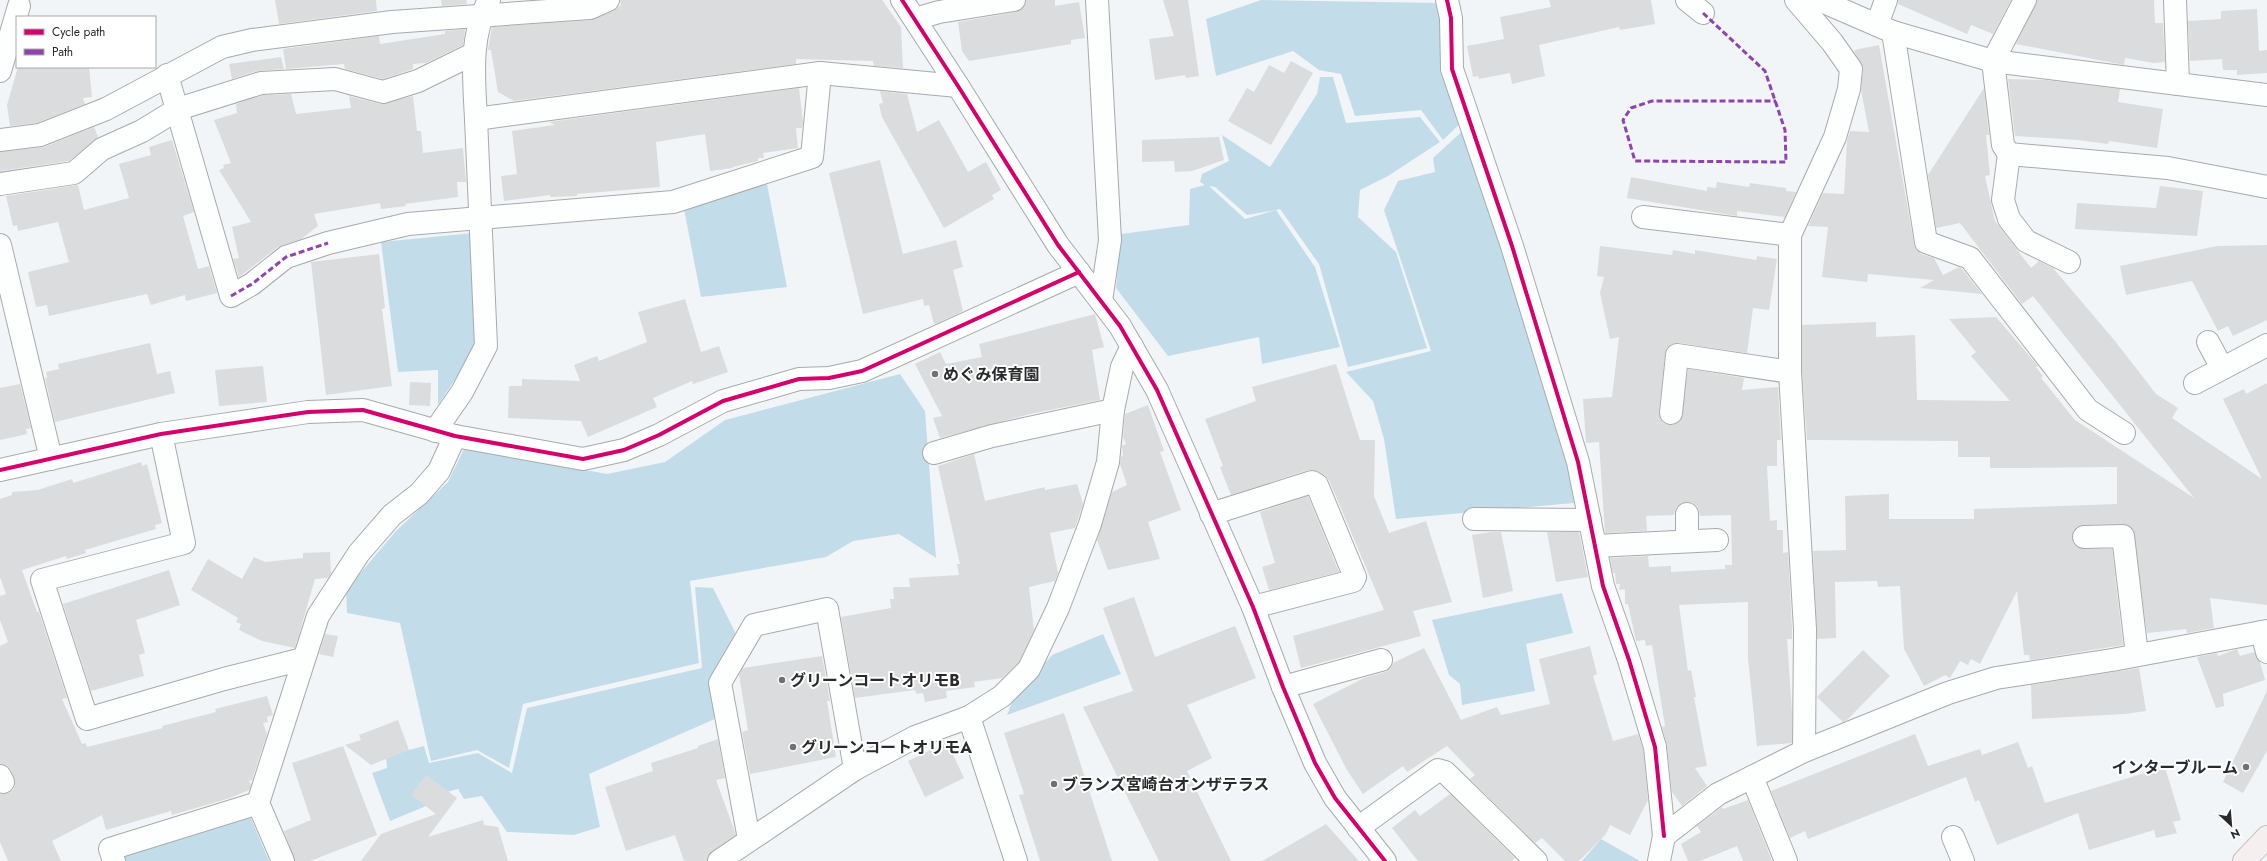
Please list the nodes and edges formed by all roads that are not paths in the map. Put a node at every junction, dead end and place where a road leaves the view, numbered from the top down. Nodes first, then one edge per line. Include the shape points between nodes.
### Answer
1 (608, 0) edge
2 (902, 0) edge
3 (1014, 0) edge
4 (1097, 0) edge
5 (1447, 0) edge
6 (1796, 0) edge
7 (1819, 0) edge
8 (1886, 0) edge
9 (2026, 0) edge
10 (2175, 0) edge
11 (19, 6) dead end
12 (485, 8) edge
13 (16, 16) edge
14 (16, 16) edge
15 (915, 19) junction
16 (1885, 28) junction
17 (473, 54) junction
18 (1994, 61) junction
19 (0, 71) edge
20 (820, 73) junction
21 (168, 75) junction
22 (2178, 84) junction
23 (958, 86) junction
24 (2267, 95) edge
25 (178, 109) junction
26 (476, 119) junction
27 (0, 140) edge
28 (2009, 154) junction
29 (0, 184) edge
30 (2267, 187) edge
31 (1643, 217) dead end
32 (481, 218) junction
33 (1790, 235) junction
34 (0, 245) edge
35 (2069, 262) dead end
36 (1079, 272) junction
37 (1101, 301) junction
38 (2208, 342) dead end
39 (2267, 345) edge
40 (1132, 346) junction
41 (2222, 368) junction
42 (1790, 372) junction
43 (2195, 383) dead end
44 (1113, 410) junction
45 (1672, 413) dead end
46 (445, 433) junction
47 (2124, 433) dead end
48 (160, 434) junction
49 (934, 453) dead end
50 (51, 459) junction
51 (0, 470) edge
52 (1211, 514) junction
53 (1687, 514) dead end
54 (1474, 519) dead end
55 (1590, 520) junction
56 (2084, 537) dead end
57 (1717, 540) dead end
58 (1687, 541) junction
59 (1595, 546) junction
60 (1253, 607) junction
61 (2265, 638) edge
62 (2137, 655) junction
63 (303, 660) junction
64 (1381, 660) dead end
65 (1283, 687) junction
66 (969, 717) junction
67 (1804, 751) junction
68 (855, 769) junction
69 (1752, 777) junction
70 (258, 803) junction
71 (1358, 828) junction
72 (1664, 836) junction
73 (1953, 837) dead end
74 (2267, 837) edge
75 (749, 839) junction
76 (114, 861) edge
77 (283, 861) edge
78 (719, 861) edge
79 (1016, 861) edge
80 (1385, 861) edge
81 (1536, 861) edge
82 (1659, 861) edge
83 (1786, 861) edge
84 (1963, 861) edge
85 (2244, 861) edge

1 - 12 street via 590,8
2 - 15 street
3 - 15 street via 939,12
4 - 37 street via 1110,240
5 - 55 street via 1451,18 1452,69 1512,246 1574,447
6 - 33 street via 1851,69 1849,89 1835,137
7 - 16 street
8 - 16 street
9 - 18 street
10 - 22 street
11 - 13 street
12 - 17 street
12 - 21 street via 252,40 222,47
14 - 19 street
15 - 23 street
16 - 18 street
16 - 47 street via 1926,242 1970,258 2088,410
17 - 25 street via 418,81 383,92 335,79 261,82
17 - 26 street
18 - 22 street
18 - 28 street via 2003,145
20 - 23 street
20 - 26 street
20 - 32 street via 812,157 673,202
21 - 25 street
21 - 27 street via 106,109 40,135
22 - 24 street
23 - 36 street via 1058,245
25 - 29 street via 142,131 102,149 74,173
25 - 32 street via 231,296 252,284 286,257 408,224
26 - 32 street
28 - 30 street via 2168,168
28 - 35 street via 2003,200 2009,219 2026,241
31 - 33 street
32 - 46 street via 486,346 462,392
33 - 42 street
34 - 50 street
36 - 37 street
36 - 46 street via 862,371 829,378 799,379 723,401 659,435 624,450 583,459
37 - 40 street
38 - 41 street
39 - 41 street
40 - 44 street via 1122,367
40 - 52 street via 1157,390
41 - 43 street
42 - 45 street via 1677,355
42 - 67 street via 1805,629
44 - 49 street via 992,436
44 - 66 street via 1108,462 1090,524 1058,608 1029,669 1002,696
46 - 48 street via 363,410 308,412
46 - 63 street via 439,471 419,494 392,515 359,553 318,616
48 - 50 street
48 - 63 street via 184,543 42,580 87,719 224,679
50 - 51 street
52 - 60 street
52 - 60 street via 1312,482 1316,485 1355,577 1353,581
53 - 58 street
54 - 55 street
55 - 59 street
56 - 62 street via 2123,536
57 - 58 street
58 - 59 street
59 - 72 street via 1603,586 1655,747
60 - 65 street
61 - 62 street
62 - 67 street via 1996,678 1948,693
63 - 70 street
64 - 65 street
65 - 71 street via 1315,763 1335,798
66 - 68 street via 915,737
66 - 79 street
67 - 69 street
68 - 75 street
68 - 75 street via 827,609 754,625 720,683
69 - 72 street via 1718,794
69 - 83 street
70 - 76 street via 110,849
70 - 77 street
71 - 80 street
71 - 81 street via 1438,770 1445,772
72 - 82 street
73 - 84 street
74 - 85 highway
75 - 78 street

